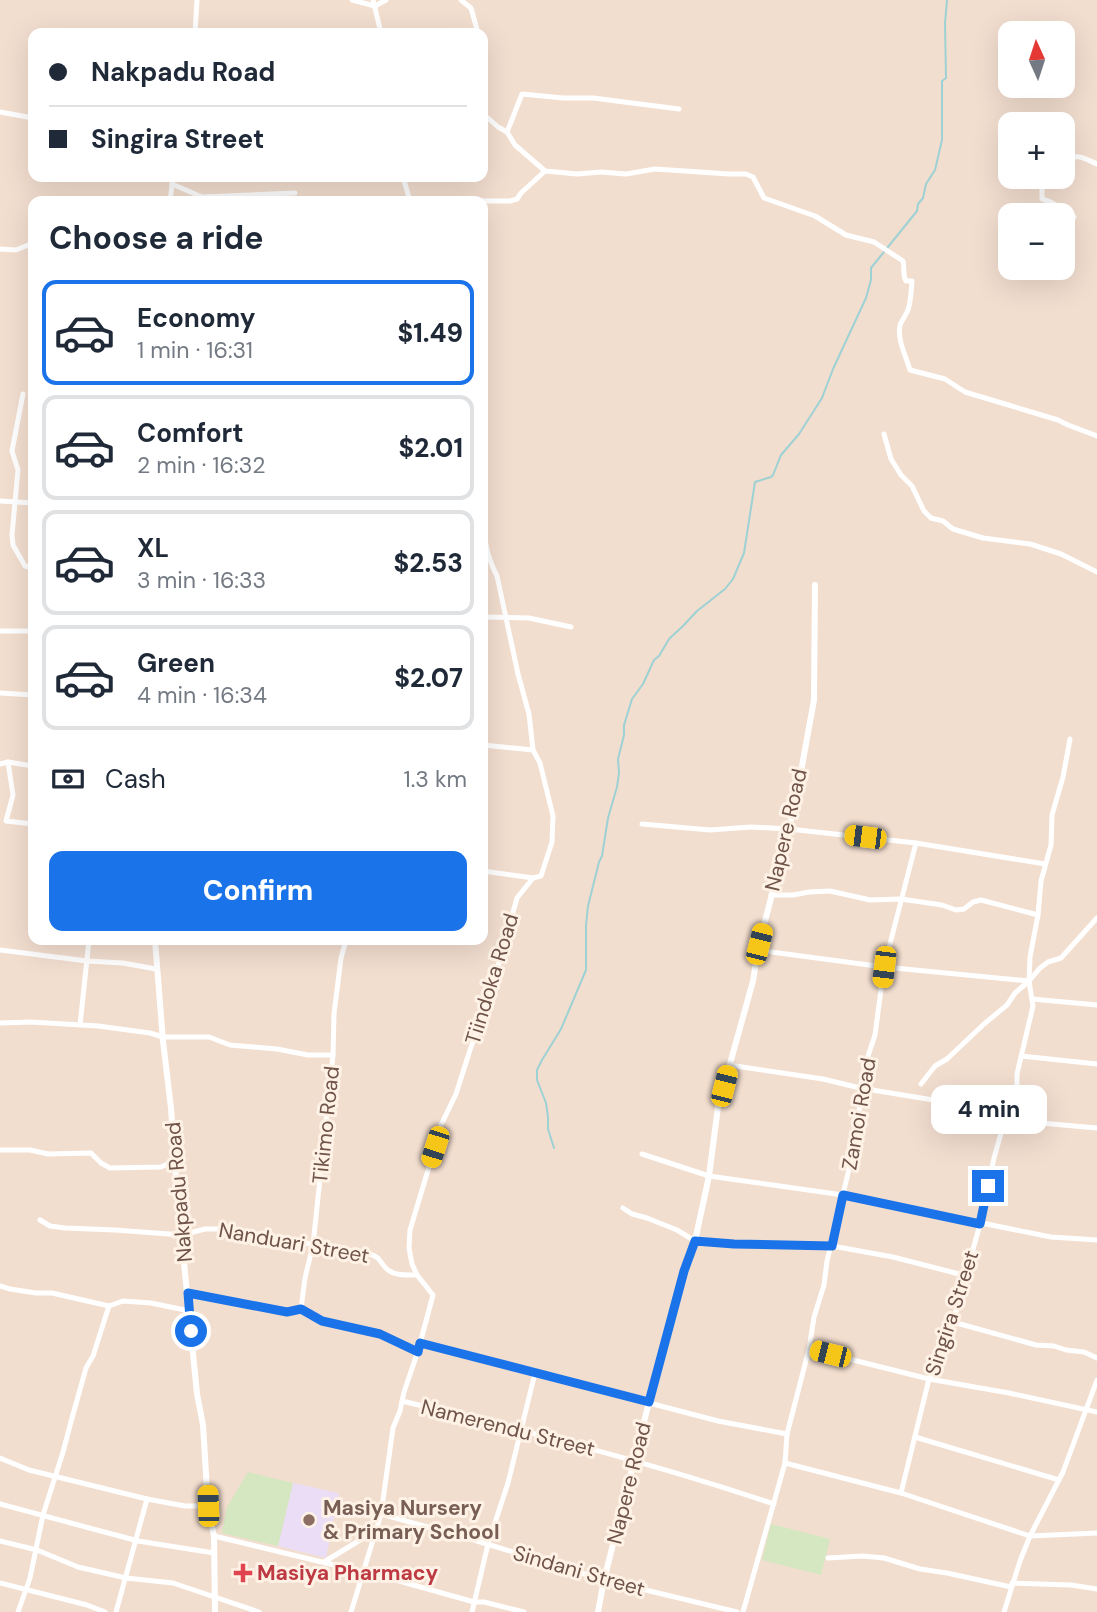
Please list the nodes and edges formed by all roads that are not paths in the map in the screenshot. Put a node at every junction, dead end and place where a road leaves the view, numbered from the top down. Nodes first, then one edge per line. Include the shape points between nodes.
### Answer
1 (197, 0) edge
2 (352, 0) edge
3 (386, 0) edge
4 (454, 0) edge
5 (462, 2) edge
6 (374, 3) edge
7 (195, 28) edge
8 (380, 28) edge
9 (477, 28) edge
10 (679, 109) dead end
11 (0, 112) edge
12 (28, 117) edge
13 (488, 118) edge
14 (507, 132) junction
15 (1075, 156) edge
16 (1097, 164) edge
17 (545, 171) junction
18 (172, 184) joint
19 (1041, 189) edge
20 (295, 193) dead end
21 (171, 196) edge
22 (200, 196) edge
23 (225, 196) edge
24 (488, 201) edge
25 (1052, 203) edge
26 (28, 245) edge
27 (0, 249) edge
28 (23, 394) dead end
29 (884, 433) dead end
30 (1097, 436) edge
31 (0, 501) edge
32 (16, 501) junction
33 (28, 502) edge
34 (488, 558) edge
35 (28, 567) edge
36 (1097, 572) edge
37 (815, 584) dead end
38 (488, 617) edge
39 (506, 617) junction
40 (571, 627) dead end
41 (0, 631) edge
42 (28, 631) edge
43 (0, 693) edge
44 (28, 695) edge
45 (1070, 739) dead end
46 (488, 746) edge
47 (533, 750) junction
48 (8, 762) junction
49 (0, 764) edge
50 (28, 765) edge
51 (28, 823) edge
52 (642, 824) dead end
53 (789, 828) junction
54 (916, 843) junction
55 (1045, 864) junction
56 (488, 872) edge
57 (533, 878) junction
58 (771, 895) junction
59 (901, 899) junction
60 (1038, 915) junction
61 (1097, 918) edge
62 (89, 945) edge
63 (155, 945) edge
64 (345, 945) edge
65 (0, 950) edge
66 (757, 950) junction
67 (87, 961) junction
68 (884, 967) junction
69 (156, 969) junction
70 (1029, 981) junction
71 (1032, 999) junction
72 (1097, 1005) edge
73 (0, 1023) edge
74 (80, 1025) junction
75 (163, 1037) junction
76 (333, 1055) junction
77 (1021, 1056) junction
78 (1097, 1064) edge
79 (729, 1065) junction
80 (921, 1084) dead end
81 (860, 1088) junction
82 (1007, 1112) junction
83 (1097, 1128) edge
84 (0, 1150) edge
85 (642, 1154) dead end
86 (176, 1160) junction
87 (161, 1167) junction
88 (176, 1174) junction
89 (709, 1176) junction
90 (843, 1195) junction
91 (623, 1208) dead end
92 (40, 1220) dead end
93 (980, 1224) junction
94 (182, 1235) junction
95 (1097, 1240) edge
96 (695, 1241) junction
97 (313, 1245) junction
98 (832, 1246) junction
99 (417, 1275) junction
100 (967, 1276) junction
101 (0, 1286) edge
102 (188, 1293) junction
103 (109, 1306) junction
104 (189, 1308) junction
105 (301, 1309) junction
106 (953, 1322) junction
107 (420, 1343) junction
108 (809, 1349) junction
109 (418, 1352) junction
110 (1097, 1358) edge
111 (535, 1373) junction
112 (929, 1379) junction
113 (1097, 1380) edge
114 (402, 1401) junction
115 (649, 1402) junction
116 (1086, 1410) junction
117 (1097, 1412) edge
118 (520, 1429) junction
119 (787, 1434) junction
120 (915, 1437) junction
121 (0, 1458) edge
122 (634, 1462) junction
123 (785, 1462) junction
124 (55, 1477) junction
125 (1059, 1480) junction
126 (901, 1493) junction
127 (147, 1499) junction
128 (0, 1504) edge
129 (774, 1504) junction
130 (208, 1506) junction
131 (381, 1514) junction
132 (43, 1515) junction
133 (376, 1530) junction
134 (1097, 1533) edge
135 (214, 1536) junction
136 (1030, 1536) junction
137 (135, 1539) junction
138 (0, 1541) edge
139 (488, 1544) junction
140 (37, 1550) junction
141 (214, 1553) junction
142 (828, 1558) dead end
143 (324, 1562) junction
144 (363, 1573) junction
145 (127, 1578) junction
146 (604, 1580) junction
147 (0, 1583) edge
148 (1012, 1585) junction
149 (1097, 1589) edge
150 (24, 1590) junction
151 (214, 1596) junction
152 (474, 1602) junction
153 (18, 1612) edge
154 (104, 1612) edge
155 (116, 1612) edge
156 (215, 1612) edge
157 (259, 1612) edge
158 (351, 1612) edge
159 (472, 1612) edge
160 (524, 1612) edge
161 (598, 1612) edge
162 (737, 1612) edge
163 (743, 1612) edge
164 (1004, 1612) edge

1 - 7 street
2 - 6 street
3 - 6 street
4 - 5 street
5 - 9 street via 471,8
6 - 8 street
10 - 14 street via 522,94
11 - 12 street
13 - 14 street
14 - 17 street
15 - 16 street
17 - 24 street via 517,199
17 - 30 street via 626,174 654,169 753,177 764,198 815,216 846,235 874,242 903,261 903,275 912,281 900,333 910,370
18 - 21 street
18 - 22 street
19 - 25 street via 1041,199
20 - 23 street
26 - 27 street
28 - 32 street via 12,451 18,470
29 - 36 street via 891,459 931,518 983,538 1030,544 1061,554
31 - 32 street
32 - 33 street
32 - 35 street via 13,545
34 - 39 street, Tiindoka Road
37 - 53 street, Napere Road via 814,700
38 - 39 street
39 - 40 street
39 - 47 street, Tiindoka Road
41 - 42 street
43 - 44 street
45 - 55 street, Singira Street
46 - 47 street
47 - 57 street, Tiindoka Road via 553,816 552,842 541,876
48 - 49 street
48 - 50 street
48 - 51 street via 13,795 6,821
52 - 53 street via 710,830
53 - 54 street
53 - 58 street, Napere Road
54 - 55 street
54 - 59 street, Zamoi Road
55 - 60 street, Singira Street
56 - 57 street
57 - 99 street, Tiindoka Road via 517,898 491,991 440,1127 410,1230 409,1248
58 - 59 street via 831,891 870,900
58 - 66 street, Napere Road
59 - 60 street via 956,910 982,900
59 - 68 street, Zamoi Road
60 - 70 street, Singira Street
61 - 70 street via 1061,958 1048,962
62 - 67 street
63 - 69 street, Nakpadu Road
64 - 76 street, Tikimo Road
65 - 67 street
66 - 68 street
66 - 79 street, Napere Road
67 - 69 street
67 - 74 street
68 - 70 street
68 - 81 street, Zamoi Road via 875,1035
69 - 75 street, Nakpadu Road
70 - 71 street, Singira Street
70 - 80 street via 934,1066
71 - 72 street
71 - 77 street, Singira Street
73 - 74 street
74 - 75 street
75 - 76 street via 209,1037 230,1045
75 - 86 street, Nakpadu Road
76 - 97 street, Tikimo Road
77 - 78 street
77 - 82 street, Singira Street via 1017,1089
79 - 81 street
79 - 89 street, Napere Road
81 - 82 street
81 - 90 street, Zamoi Road via 859,1118
82 - 83 street via 1040,1123
82 - 93 street, Singira Street
84 - 87 street via 91,1153 110,1168
85 - 89 street
86 - 87 street
86 - 88 street, Nakpadu Road
87 - 88 street
88 - 94 street, Nakpadu Road
89 - 90 street
89 - 96 street, Napere Road
90 - 93 street
90 - 98 street, Zamoi Road
91 - 96 street
92 - 94 street, Nanduari Street via 65,1228
93 - 95 street
93 - 100 street, Singira Street
94 - 97 street, Nanduari Street via 221,1229
94 - 102 street, Nakpadu Road
96 - 98 street
96 - 115 street, Napere Road
97 - 99 street, Nanduari Street via 377,1256 389,1271
97 - 105 street, Tikimo Road
98 - 100 street
98 - 108 street, Zamoi Road
99 - 107 street, Tiindoka Road via 433,1295
100 - 106 street, Singira Street
101 - 103 street
102 - 104 street, Nakpadu Road
102 - 105 street via 287,1312
103 - 104 street via 123,1301
103 - 124 street
104 - 130 street, Nakpadu Road
105 - 109 street via 322,1321 380,1334
106 - 110 street
106 - 112 street, Singira Street
107 - 109 street
107 - 111 street
108 - 112 street
108 - 119 street, Zamoi Road
109 - 114 street
111 - 115 street
111 - 118 street
112 - 116 street
112 - 120 street, Singira Street
113 - 116 street
114 - 118 street, Namerendu Street
114 - 131 street via 393,1428
115 - 119 street
115 - 122 street, Napere Road
116 - 117 street
116 - 125 street
118 - 122 street, Namerendu Street
118 - 139 street
119 - 123 street, Zamoi Road
120 - 125 street
120 - 126 street, Singira Street
121 - 124 street
122 - 129 street, Namerendu Street
122 - 146 street, Napere Road
123 - 126 street
123 - 129 street, Zamoi Road
124 - 127 street
124 - 132 street
125 - 136 street
126 - 136 street
127 - 130 street
127 - 137 street
128 - 132 street
129 - 163 street, Zamoi Road
130 - 135 street, Nakpadu Road
131 - 133 street
131 - 139 street, Sindani Street
132 - 137 street
132 - 140 street
133 - 143 street
133 - 144 street
134 - 136 street
135 - 141 street, Nakpadu Road
135 - 143 street
136 - 148 street
137 - 141 street
137 - 145 street
138 - 140 street
139 - 146 street, Sindani Street
139 - 152 street
140 - 145 street via 78,1567
140 - 150 street
141 - 151 street, Nakpadu Road
142 - 148 street via 884,1558
143 - 144 street
144 - 152 street
144 - 158 street
145 - 151 street via 173,1583
145 - 155 street
146 - 161 street, Napere Road
146 - 162 street, Sindani Street
147 - 150 street
148 - 149 street
148 - 164 street
150 - 153 street
150 - 154 street
151 - 156 street, Nakpadu Road
151 - 157 street
152 - 159 street
152 - 160 street

